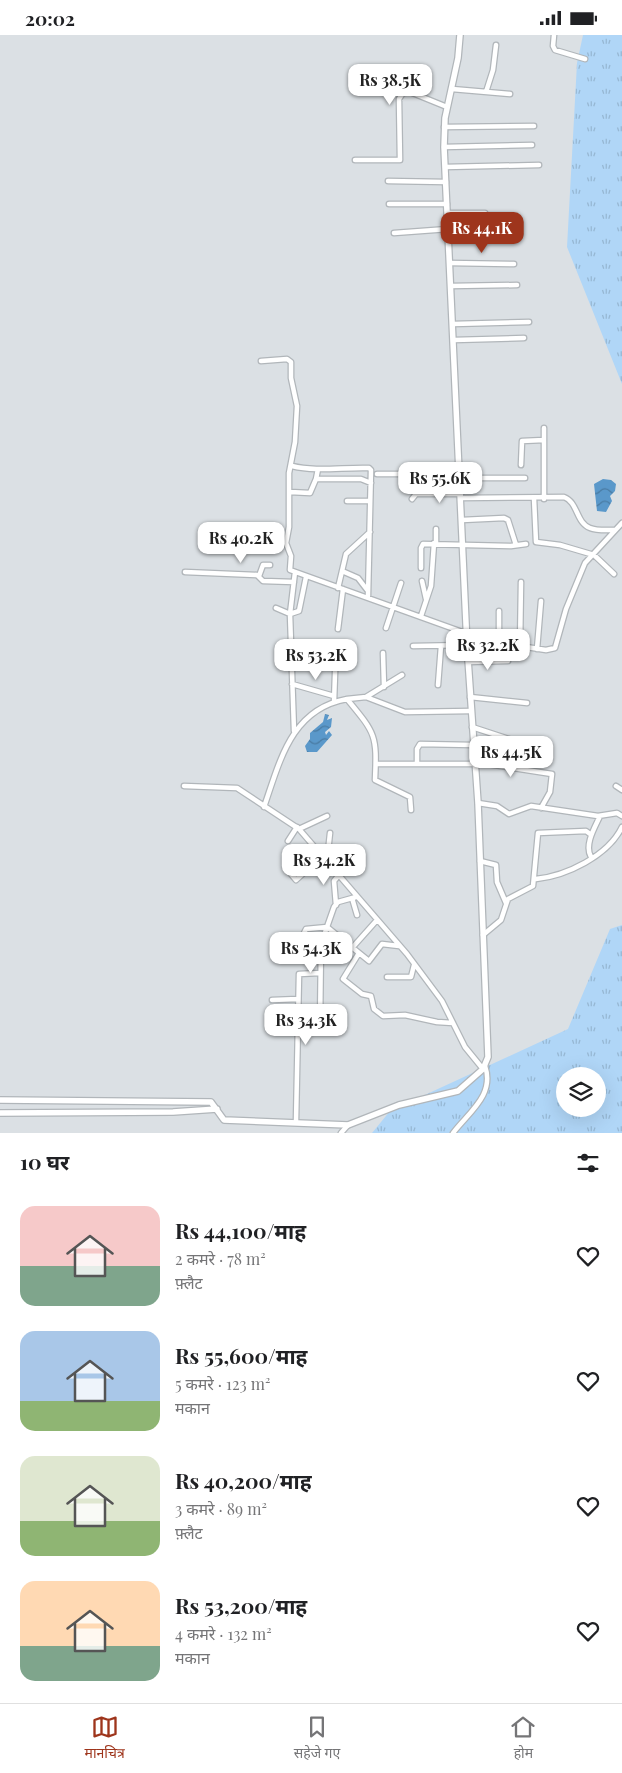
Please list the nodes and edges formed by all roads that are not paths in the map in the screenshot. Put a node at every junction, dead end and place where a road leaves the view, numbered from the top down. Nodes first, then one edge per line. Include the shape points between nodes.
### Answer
1 (460, 35) edge
2 (554, 35) edge
3 (496, 45) dead end
4 (585, 59) dead end
5 (452, 89) junction
6 (486, 92) junction
7 (510, 94) dead end
8 (447, 107) junction
9 (534, 125) dead end
10 (444, 127) junction
11 (532, 145) dead end
12 (444, 147) junction
13 (355, 160) dead end
14 (539, 165) dead end
15 (445, 167) junction
16 (388, 181) dead end
17 (446, 182) junction
18 (447, 203) junction
19 (389, 205) dead end
20 (448, 213) junction
21 (485, 213) dead end
22 (449, 232) junction
23 (394, 233) dead end
24 (520, 235) dead end
25 (450, 263) junction
26 (514, 264) dead end
27 (517, 285) dead end
28 (451, 286) junction
29 (530, 322) dead end
30 (453, 324) junction
31 (524, 339) dead end
32 (454, 340) junction
33 (261, 361) dead end
34 (544, 428) dead end
35 (522, 435) dead end
36 (544, 440) junction
37 (522, 441) junction
38 (521, 465) dead end
39 (292, 466) junction
40 (318, 469) junction
41 (377, 474) dead end
42 (460, 476) junction
43 (525, 478) dead end
44 (316, 479) junction
45 (371, 483) junction
46 (290, 492) junction
47 (461, 496) junction
48 (534, 498) junction
49 (412, 499) dead end
50 (544, 499) junction
51 (347, 501) dead end
52 (370, 501) junction
53 (462, 520) junction
54 (622, 523) edge
55 (436, 529) dead end
56 (615, 530) junction
57 (370, 532) junction
58 (435, 543) junction
59 (463, 544) junction
60 (526, 544) dead end
61 (516, 545) junction
62 (594, 555) junction
63 (270, 565) dead end
64 (421, 568) dead end
65 (342, 571) junction
66 (295, 572) junction
67 (185, 573) dead end
68 (614, 574) dead end
69 (259, 576) junction
70 (306, 577) junction
71 (422, 581) dead end
72 (294, 582) junction
73 (522, 582) dead end
74 (400, 583) dead end
75 (340, 589) junction
76 (368, 593) junction
77 (426, 601) junction
78 (541, 601) dead end
79 (392, 605) junction
80 (276, 608) dead end
81 (499, 611) dead end
82 (290, 614) junction
83 (421, 615) junction
84 (386, 628) dead end
85 (338, 629) dead end
86 (467, 636) junction
87 (499, 643) junction
88 (467, 645) junction
89 (336, 646) dead end
90 (413, 646) dead end
91 (441, 646) junction
92 (520, 646) junction
93 (538, 649) junction
94 (383, 653) dead end
95 (508, 661) dead end
96 (468, 662) junction
97 (402, 675) dead end
98 (292, 684) junction
99 (438, 685) dead end
100 (384, 687) junction
101 (366, 697) junction
102 (470, 697) junction
103 (334, 699) junction
104 (347, 699) junction
105 (527, 703) dead end
106 (471, 711) junction
107 (472, 727) junction
108 (294, 731) junction
109 (473, 745) junction
110 (533, 747) dead end
111 (474, 763) junction
112 (376, 764) junction
113 (417, 764) junction
114 (184, 786) dead end
115 (616, 786) dead end
116 (622, 790) edge
117 (478, 803) junction
118 (264, 807) junction
119 (541, 808) junction
120 (411, 810) dead end
121 (327, 816) dead end
122 (600, 816) junction
123 (622, 816) edge
124 (622, 827) edge
125 (298, 828) junction
126 (330, 833) dead end
127 (590, 834) junction
128 (288, 841) dead end
129 (592, 857) junction
130 (480, 861) junction
131 (329, 863) junction
132 (291, 875) dead end
133 (339, 875) junction
134 (536, 879) junction
135 (354, 897) junction
136 (506, 903) junction
137 (336, 905) junction
138 (357, 915) dead end
139 (377, 920) junction
140 (328, 927) junction
141 (482, 935) junction
142 (321, 944) junction
143 (400, 946) junction
144 (352, 948) junction
145 (359, 953) junction
146 (414, 965) junction
147 (320, 973) junction
148 (387, 977) dead end
149 (298, 999) junction
150 (272, 1000) dead end
151 (453, 1023) junction
152 (320, 1026) dead end
153 (484, 1068) junction
154 (0, 1100) edge
155 (217, 1109) junction
156 (0, 1113) edge
157 (296, 1122) junction
158 (348, 1125) junction
159 (341, 1133) edge
160 (453, 1133) edge

1 - 5 street
2 - 4 street via 555,50
3 - 6 street
5 - 6 street
5 - 8 street
6 - 7 street
8 - 10 street
8 - 13 street via 410,92 403,93 399,99 400,160
9 - 10 street
10 - 12 street
11 - 12 street
12 - 15 street
14 - 15 street
15 - 17 street
16 - 17 street
17 - 18 street
18 - 19 street
18 - 20 street
20 - 21 street
20 - 22 street
22 - 23 street
22 - 24 street
22 - 25 street
25 - 26 street
25 - 28 street
27 - 28 street
28 - 30 street
29 - 30 street
30 - 32 street
31 - 32 street
32 - 42 street
33 - 39 street via 286,359 291,362 297,406
34 - 36 street
35 - 37 street
36 - 37 street
36 - 50 street
37 - 38 street
39 - 40 street
39 - 46 street
40 - 44 street
40 - 45 street via 369,468
41 - 42 street
42 - 43 street
42 - 47 street
44 - 45 street via 361,479
44 - 46 street via 310,493
45 - 52 street
46 - 66 street via 286,543 291,556 289,568
47 - 48 street
47 - 49 street via 416,494
47 - 53 street
48 - 50 street
48 - 62 street via 536,542
50 - 56 street via 568,498 585,525
51 - 52 street
52 - 57 street
53 - 59 street
53 - 61 street via 504,518 508,520
54 - 56 street
55 - 58 street
56 - 62 street
57 - 65 street via 346,554
57 - 76 street
58 - 59 street
58 - 64 street via 421,546
58 - 77 street via 431,586
59 - 61 street
59 - 86 street
60 - 61 street
62 - 68 street
62 - 93 street via 585,563 566,609 557,646 546,651
63 - 69 street via 263,565
65 - 75 street
65 - 76 street via 353,575
66 - 70 street
66 - 72 street
67 - 69 street
69 - 72 street via 263,581
70 - 75 street
70 - 82 street via 299,611
71 - 77 street
72 - 82 street
73 - 92 street
74 - 79 street
75 - 76 street
75 - 85 street
76 - 79 street
77 - 83 street
78 - 93 street
79 - 83 street
79 - 84 street
80 - 82 street
81 - 87 street
82 - 98 street
83 - 86 street
86 - 87 street
86 - 88 street
87 - 92 street
88 - 91 street
88 - 96 street
89 - 103 street
90 - 91 street
91 - 99 street
92 - 93 street
94 - 100 street
95 - 96 street
96 - 102 street
97 - 100 street
98 - 103 street
98 - 108 street
100 - 101 street
101 - 104 street
101 - 106 street via 405,712
102 - 105 street
102 - 106 street
103 - 104 street
103 - 108 street
104 - 112 street via 370,727
106 - 107 street
107 - 109 street
107 - 110 street
108 - 118 street
109 - 111 street
109 - 113 street via 420,744
111 - 113 street
111 - 117 street
111 - 119 street via 552,773 550,792
112 - 113 street
112 - 120 street via 376,780 410,797
114 - 118 street via 237,788
115 - 116 street
117 - 119 street via 495,805 512,814 526,807
117 - 130 street
118 - 125 street
119 - 122 street
121 - 125 street
122 - 123 street via 617,813
122 - 127 street
124 - 129 street
125 - 128 street
125 - 131 street
126 - 131 street
127 - 129 street via 589,853
127 - 134 street via 586,831 538,833
129 - 134 street via 566,873
130 - 136 street via 496,865
130 - 141 street
131 - 132 street via 328,873 307,870 296,880
131 - 133 street
133 - 135 street
133 - 137 street via 334,881
134 - 136 street via 534,886 511,897
135 - 137 street
135 - 138 street
135 - 139 street
136 - 141 street via 501,920
137 - 140 street
139 - 143 street
139 - 144 street
140 - 142 street
140 - 142 street via 306,929 304,933 306,941
140 - 144 street
141 - 153 street via 488,1057
142 - 147 street
143 - 145 street via 382,944 370,961
143 - 146 street
144 - 145 street
145 - 151 street via 343,979 362,994 371,996 375,1010 383,1016 405,1015
146 - 148 street via 411,977
146 - 151 street via 442,1001
147 - 149 street via 299,973
147 - 152 street
149 - 150 street
149 - 157 street
151 - 153 street via 467,1050
153 - 158 street via 458,1091 399,1105
153 - 160 street via 488,1079 485,1096
154 - 155 street via 211,1102
155 - 156 street
155 - 157 street via 224,1120
157 - 158 street
158 - 159 street

